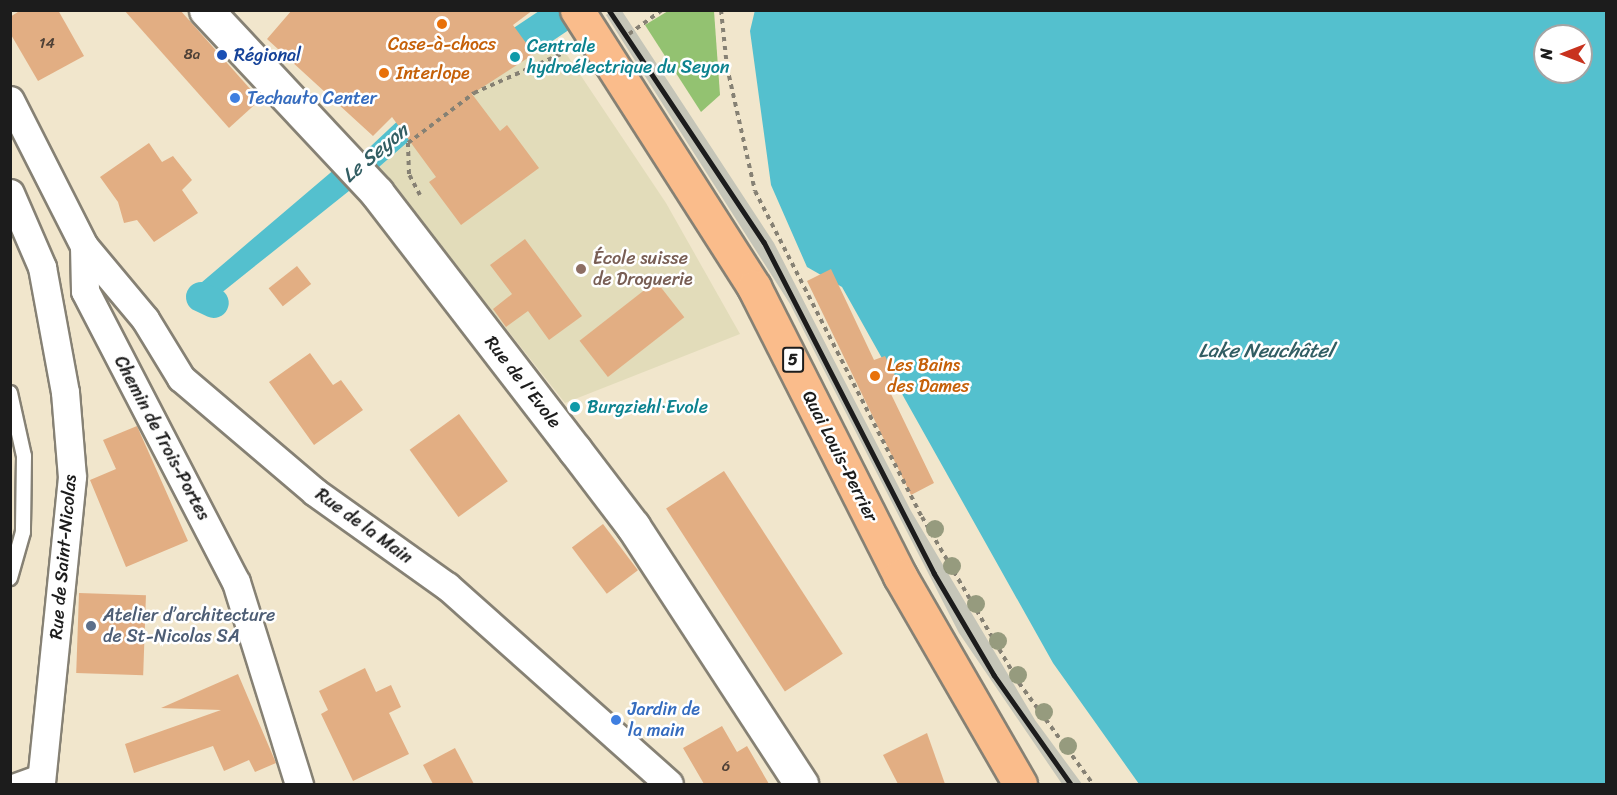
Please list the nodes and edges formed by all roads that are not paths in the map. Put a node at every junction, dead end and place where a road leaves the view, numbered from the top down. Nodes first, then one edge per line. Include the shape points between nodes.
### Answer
1 (206, 10) edge
2 (581, 17) edge
3 (10, 100) edge
4 (10, 193) edge
5 (84, 246) junction
6 (10, 393) edge
7 (10, 578) edge
8 (978, 711) junction
9 (41, 778) edge
10 (10, 783) edge
11 (299, 784) edge
12 (669, 784) edge
13 (801, 784) edge
14 (1020, 784) edge
15 (1036, 784) edge

1 - 13 street, Rue de l'Evole via 369,184 633,526
2 - 8 main road, Quai Louis-Perrier / 5 via 754,287 900,576
3 - 5 street, Chemin de Trois-Portes
4 - 9 street, Rue de Saint-Nicolas via 42,267 65,392 72,477
5 - 11 street, Chemin de Trois-Portes via 84,291 236,582
5 - 12 street, Rue de la Main via 145,319 181,378 298,479 447,586
6 - 7 lane via 24,467 23,532
8 - 14 main road, Quai Louis-Perrier / 5
8 - 15 main road, 5
9 - 10 lane

